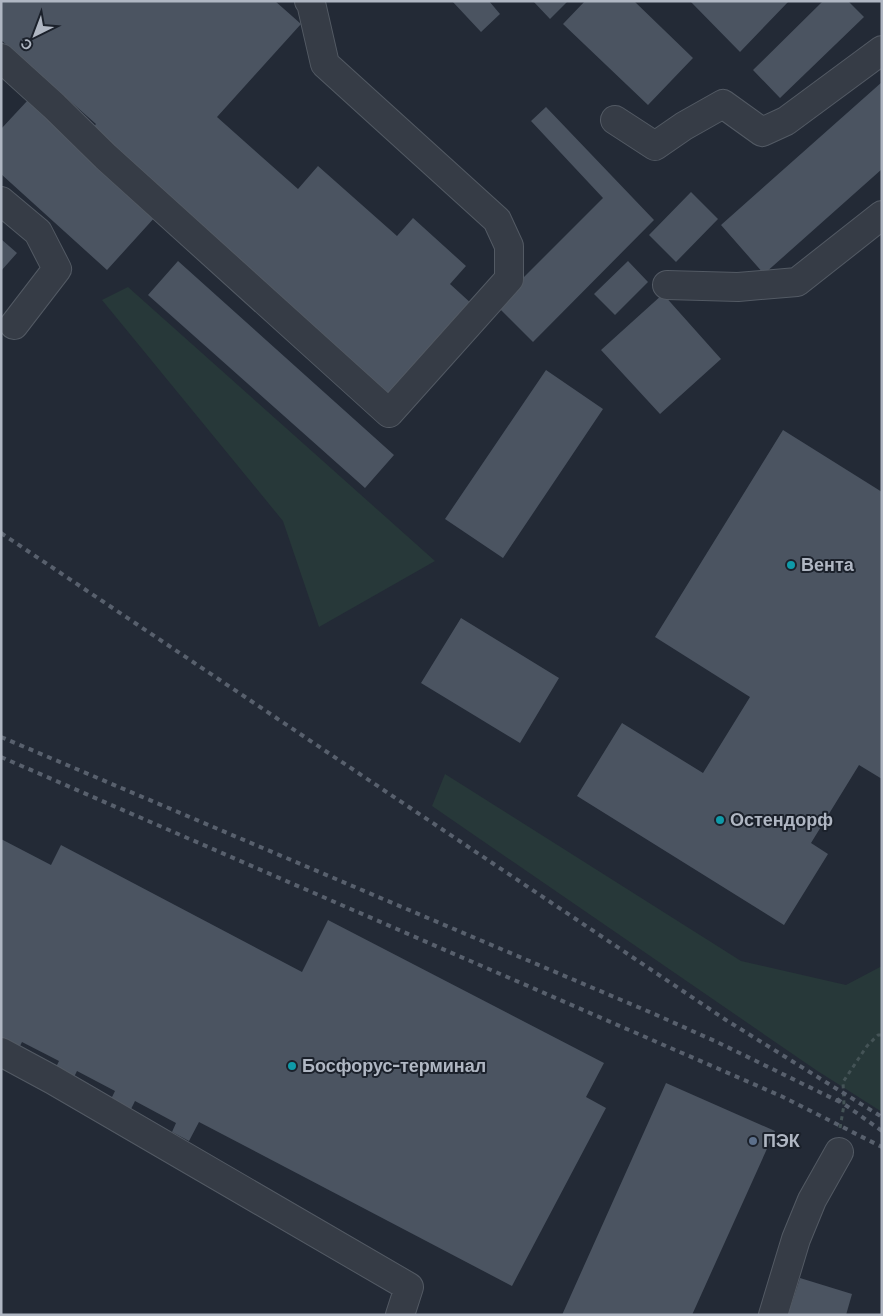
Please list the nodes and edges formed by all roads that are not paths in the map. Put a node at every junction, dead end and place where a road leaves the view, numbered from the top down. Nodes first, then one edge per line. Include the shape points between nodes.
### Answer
1 (309, 1) edge
2 (882, 50) edge
3 (1, 58) edge
4 (616, 120) dead end
5 (1, 202) edge
6 (882, 215) edge
7 (667, 285) dead end
8 (14, 325) dead end
9 (1, 1052) edge
10 (839, 1152) road end
11 (400, 1315) edge
12 (773, 1315) edge

1 - 3 street via 325,64 497,220 509,246 509,279 389,413
2 - 4 street via 786,121 762,132 723,104 655,146
5 - 8 street via 38,232 57,269
6 - 7 street via 797,282 738,287
9 - 11 street via 62,1084 409,1287
10 - 12 street via 812,1200 796,1238

